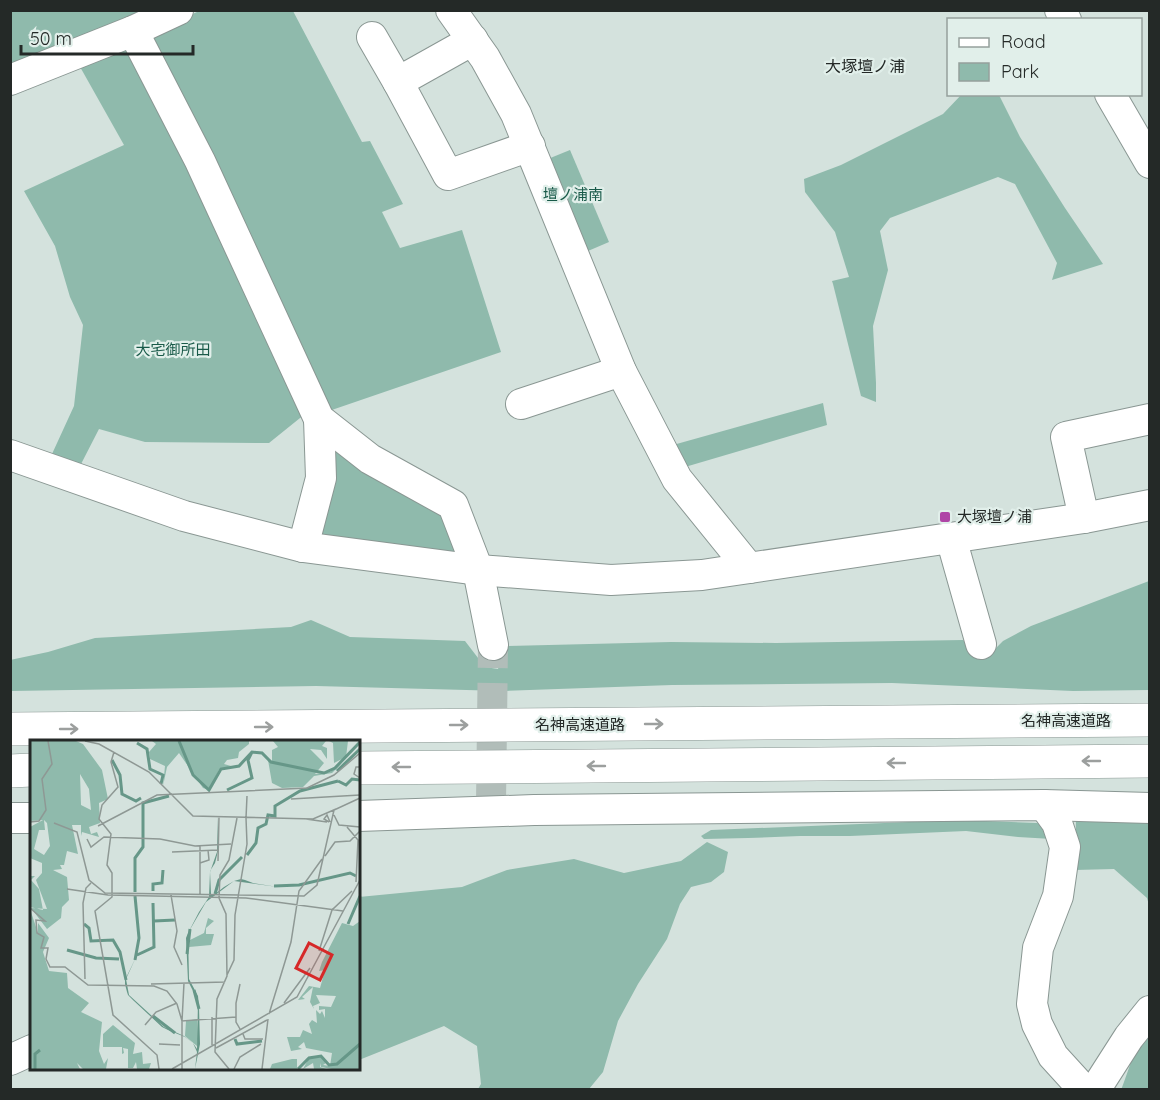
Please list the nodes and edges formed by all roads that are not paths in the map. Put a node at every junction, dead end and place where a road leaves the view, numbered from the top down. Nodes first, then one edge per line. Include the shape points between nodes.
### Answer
1 (178, 10) edge
2 (451, 10) edge
3 (133, 31) junction
4 (372, 37) dead end
5 (473, 40) junction
6 (10, 80) edge
7 (398, 82) junction
8 (1111, 96) edge
9 (530, 146) junction
10 (1149, 163) edge
11 (621, 371) junction
12 (521, 404) dead end
13 (319, 419) junction
14 (1149, 419) edge
15 (10, 455) edge
16 (1149, 505) edge
17 (1084, 518) junction
18 (951, 538) junction
19 (303, 547) junction
20 (749, 568) junction
21 (478, 570) junction
22 (981, 644) dead end
23 (493, 645) tunnel mouth
24 (1149, 720) edge
25 (10, 729) edge
26 (1149, 761) edge
27 (360, 768) edge
28 (30, 770) edge
29 (10, 771) edge
30 (1044, 805) junction
31 (1149, 808) edge
32 (360, 816) edge
33 (10, 818) edge
34 (30, 818) edge
35 (1149, 1011) edge
36 (30, 1051) edge
37 (10, 1060) edge
38 (1084, 1089) edge
39 (1095, 1089) edge

1 - 3 street
2 - 5 street
3 - 6 street
3 - 13 street via 200,161
4 - 7 street
5 - 7 street
5 - 9 street
7 - 9 street via 448,175
8 - 10 street
9 - 11 street
11 - 12 street
11 - 20 street via 677,479
13 - 19 street via 321,478
13 - 21 street via 370,459 453,505
14 - 17 street via 1066,437
15 - 19 street via 184,516
16 - 17 street
17 - 18 street
18 - 20 street
18 - 22 street
19 - 21 street
20 - 21 street via 611,580
21 - 23 street
25 -> 24 highway, 名神高速道路
26 -> 27 highway
28 - 29 highway
30 - 31 street
30 - 32 street via 491,806
30 - 38 street via 1057,823 1065,847 1058,896 1038,948 1032,1004 1053,1056
33 - 34 street
35 - 39 street
36 - 37 street

